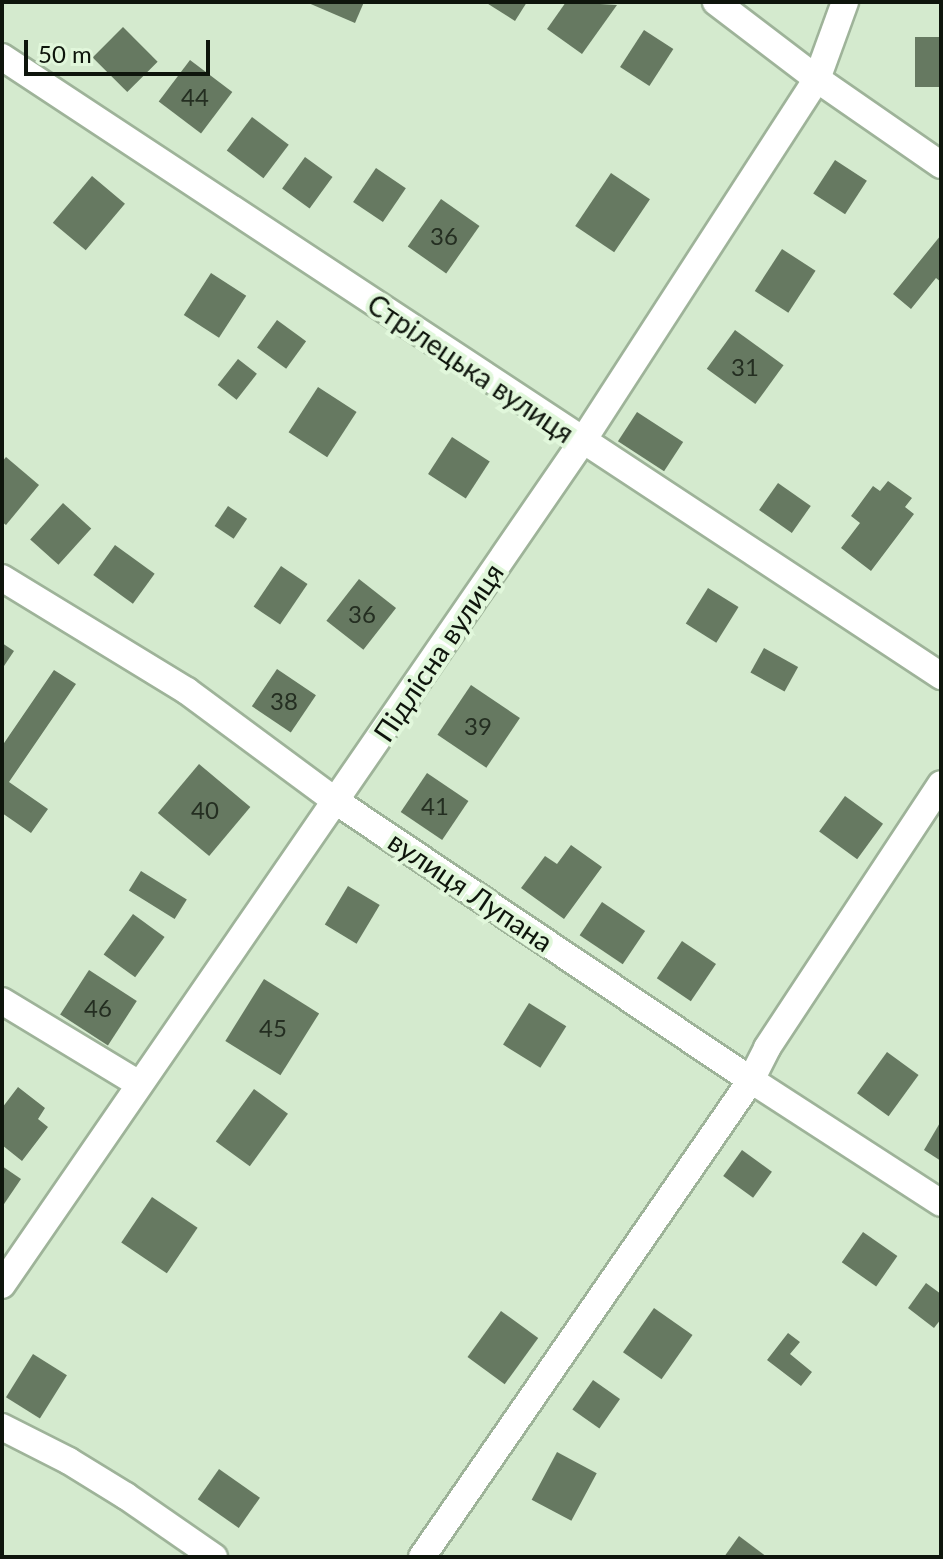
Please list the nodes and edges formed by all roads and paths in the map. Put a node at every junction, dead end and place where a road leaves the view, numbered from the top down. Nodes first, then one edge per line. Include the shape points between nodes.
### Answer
1 (716, 2) edge
2 (845, 2) edge
3 (2, 57) edge
4 (817, 79) junction
5 (941, 165) edge
6 (582, 442) junction
7 (2, 578) edge
8 (941, 676) edge
9 (941, 784) edge
10 (337, 802) junction
11 (2, 1001) edge
12 (751, 1080) junction
13 (139, 1084) junction
14 (941, 1203) edge
15 (2, 1285) edge
16 (2, 1427) edge
17 (214, 1557) edge
18 (422, 1557) edge

1 - 4 street
2 - 4 street, Підлісна вулиця
3 - 6 street, Стрілецька вулиця
4 - 5 street
4 - 6 street, Підлісна вулиця
6 - 8 street, Стрілецька вулиця
6 - 10 street, Підлісна вулиця
7 - 10 street, вулиця Лупана via 187,691
9 - 12 street
10 - 12 street, вулиця Лупана
10 - 13 street, Підлісна вулиця
11 - 13 street
12 - 14 street, вулиця Лупана
12 - 18 street
13 - 15 street, Підлісна вулиця
16 - 17 street via 69,1461

